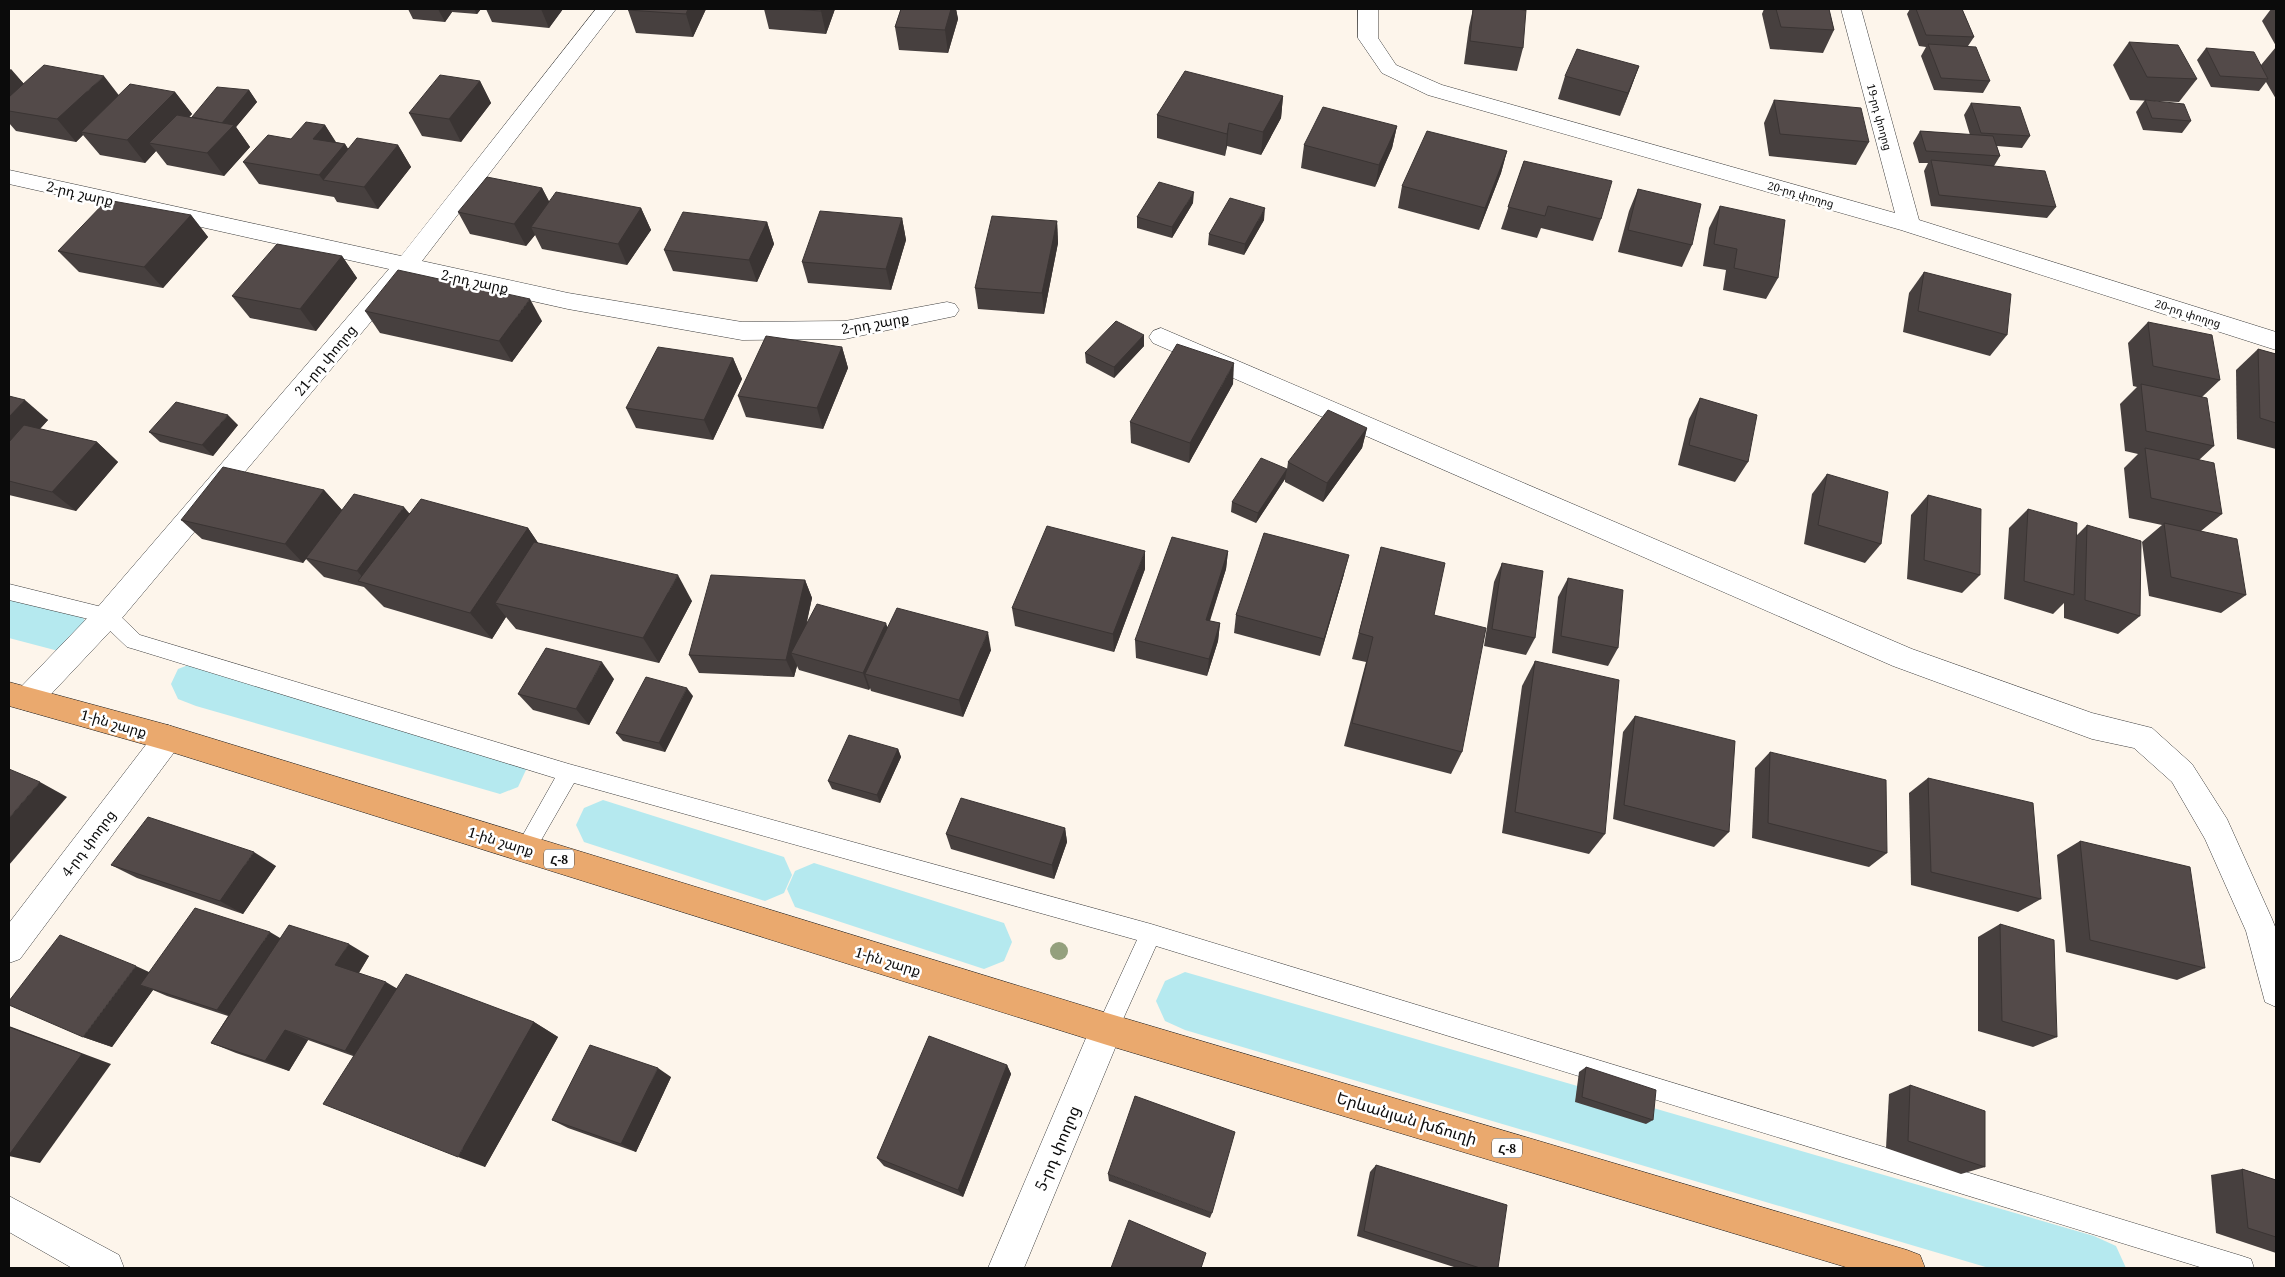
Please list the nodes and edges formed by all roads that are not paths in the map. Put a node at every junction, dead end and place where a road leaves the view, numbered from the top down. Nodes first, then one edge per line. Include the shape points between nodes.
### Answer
1 (606, 9) edge
2 (1368, 9) edge
3 (1851, 9) edge
4 (9, 177) edge
5 (1909, 225) junction
6 (406, 265) junction
7 (947, 310) dead end
8 (1162, 337) dead end
9 (2276, 341) edge
10 (9, 592) edge
11 (107, 616) junction
12 (19, 697) edge
13 (168, 738) junction
14 (569, 773) junction
15 (525, 849) junction
16 (1151, 934) junction
17 (9, 948) edge
18 (2276, 991) edge
19 (1107, 1028) junction
20 (9, 1213) edge
21 (106, 1268) edge
22 (1006, 1268) edge
23 (1907, 1268) edge
24 (2242, 1268) edge

1 - 6 street, 21-րդ փողոց
2 - 5 street, 20-րդ փողոց via 1368,38 1389,69 1435,90
3 - 5 street, 19-րդ փողոց
4 - 6 street, 2-րդ շարք
5 - 9 street, 20-րդ փողոց
6 - 7 street, 2-րդ շարք via 568,301 742,331 845,330
6 - 11 street, 21-րդ փողոց
8 - 18 street via 1903,658 2092,726 2142,736 2182,773 2216,829 2261,930
10 - 11 lane
11 - 12 street, 21-րդ փողոց
11 - 14 lane via 134,641
12 - 13 main road, 1-ին շարք / Հ-8
13 - 15 main road, 1-ին շարք / Հ-8
13 - 17 street, 4-րդ փողոց
14 - 15 lane
14 - 16 lane
15 - 19 main road, 1-ին շարք / Հ-8
16 - 19 lane
16 - 24 lane
19 - 22 street, 5-րդ փողոց
19 - 23 main road, Երևանյան խճուղի / Հ-8
20 - 21 street

